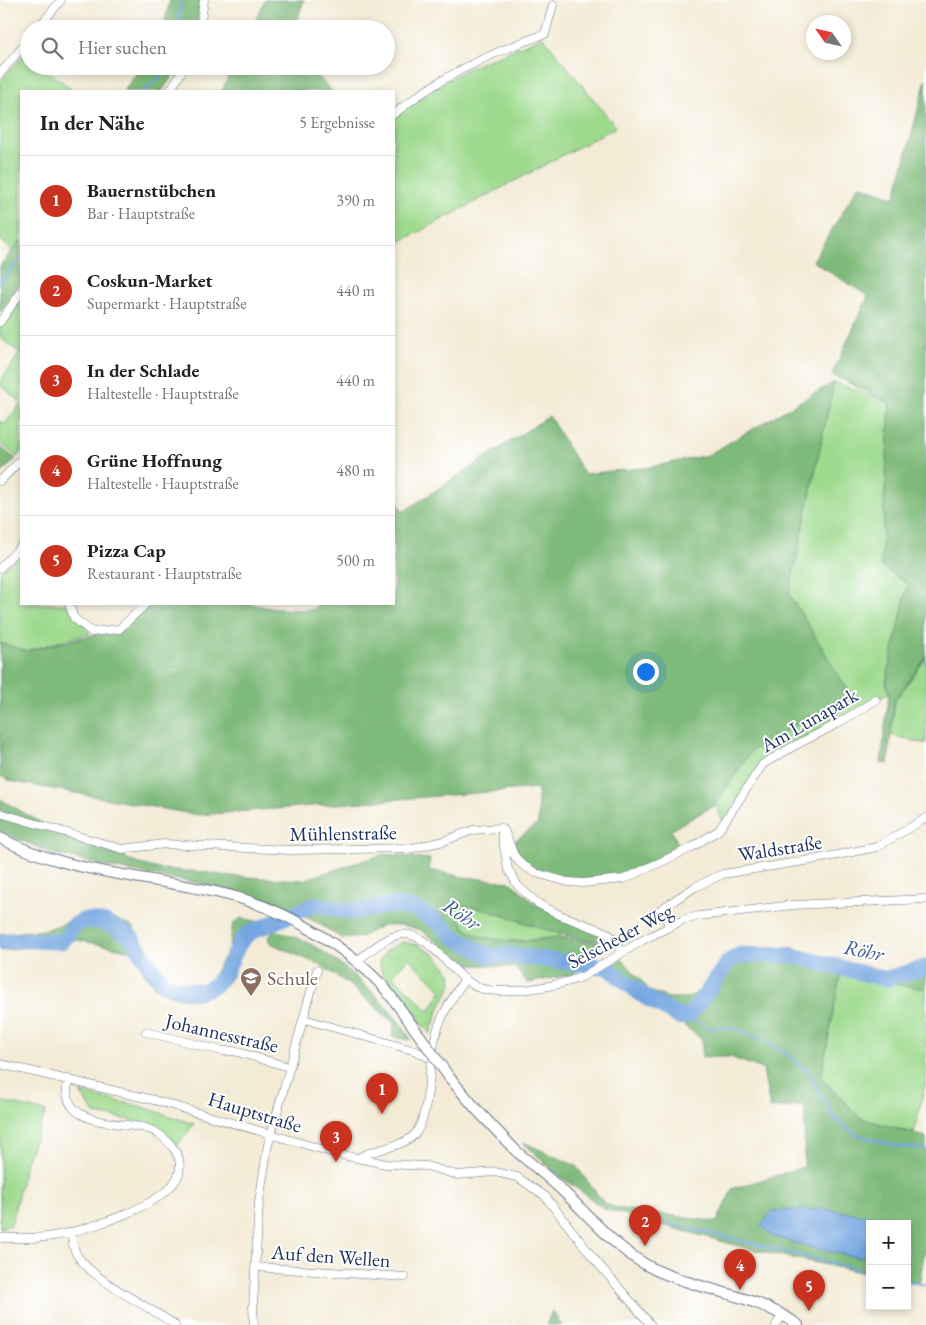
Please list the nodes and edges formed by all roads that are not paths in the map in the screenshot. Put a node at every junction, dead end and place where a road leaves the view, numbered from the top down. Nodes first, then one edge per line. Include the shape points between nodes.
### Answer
1 (61, 0) edge
2 (204, 0) edge
3 (553, 5) dead end
4 (45, 20) edge
5 (201, 20) edge
6 (20, 50) edge
7 (0, 74) edge
8 (180, 75) edge
9 (171, 90) edge
10 (395, 113) edge
11 (20, 293) edge
12 (0, 322) edge
13 (20, 461) edge
14 (0, 481) edge
15 (20, 547) edge
16 (0, 568) edge
17 (69, 605) edge
18 (145, 605) edge
19 (876, 700) dead end
20 (0, 813) edge
21 (926, 818) edge
22 (501, 828) junction
23 (0, 838) edge
24 (926, 899) edge
25 (670, 927) junction
26 (621, 952) junction
27 (356, 962) junction
28 (317, 970) dead end
29 (464, 980) junction
30 (304, 1019) junction
31 (146, 1032) dead end
32 (432, 1059) junction
33 (0, 1064) edge
34 (290, 1066) junction
35 (68, 1079) junction
36 (271, 1135) junction
37 (358, 1158) junction
38 (71, 1232) junction
39 (0, 1238) edge
40 (256, 1267) junction
41 (405, 1277) dead end
42 (783, 1315) junction
43 (175, 1325) edge
44 (254, 1325) edge
45 (651, 1325) edge
46 (776, 1325) edge
47 (798, 1325) edge

1 - 4 street
2 - 5 street
3 - 10 street via 544,34 458,71
6 - 7 street
8 - 9 street
11 - 12 street
13 - 14 street
15 - 16 street
17 - 18 street via 74,618 92,632 119,629
19 - 22 street, Am Lunapark via 763,764 719,830 662,863 624,879 575,883 536,873 521,864 514,855
20 - 22 street, Mühlenstraße via 122,849 165,844 290,850 413,848 444,842 473,830
21 - 25 street, Waldstraße via 877,847 723,874 661,909
22 - 26 street via 508,869 518,886 537,903 560,916 605,932 615,939
23 - 27 main road via 69,865 246,900 320,934
24 - 25 street, Selscheder Weg via 793,905 699,916
25 - 26 street, Selscheder Weg
26 - 29 street, Selscheder Weg via 572,981 507,991 487,990
27 - 29 street, Selscheder Weg via 391,937 412,935 432,946
27 - 42 main road, bridge via 381,985 448,1077 477,1110 617,1245 658,1270 762,1304
28 - 30 street, Johannesstraße
29 - 32 street via 445,1010
30 - 32 street, Johannesstraße via 416,1051
30 - 34 street, Johannesstraße
31 - 34 street, Johannesstraße
32 - 37 street via 423,1123 419,1130 406,1140
33 - 35 street, Hauptstraße
34 - 36 street, Johannesstraße
35 - 36 street, Hauptstraße via 154,1100
35 - 38 street via 68,1096 79,1113 93,1119 154,1131 174,1148 180,1167 175,1181 152,1200 119,1216
36 - 37 street, Hauptstraße
36 - 40 street, Johannesstraße via 259,1202
37 - 45 street, Hauptstraße via 386,1164 427,1166 457,1175 504,1173 517,1177 544,1196
38 - 39 street
38 - 43 street via 77,1254 90,1268
40 - 41 street, Auf den Wellen
40 - 44 street, Johannesstraße
42 - 46 street
42 - 47 main road

